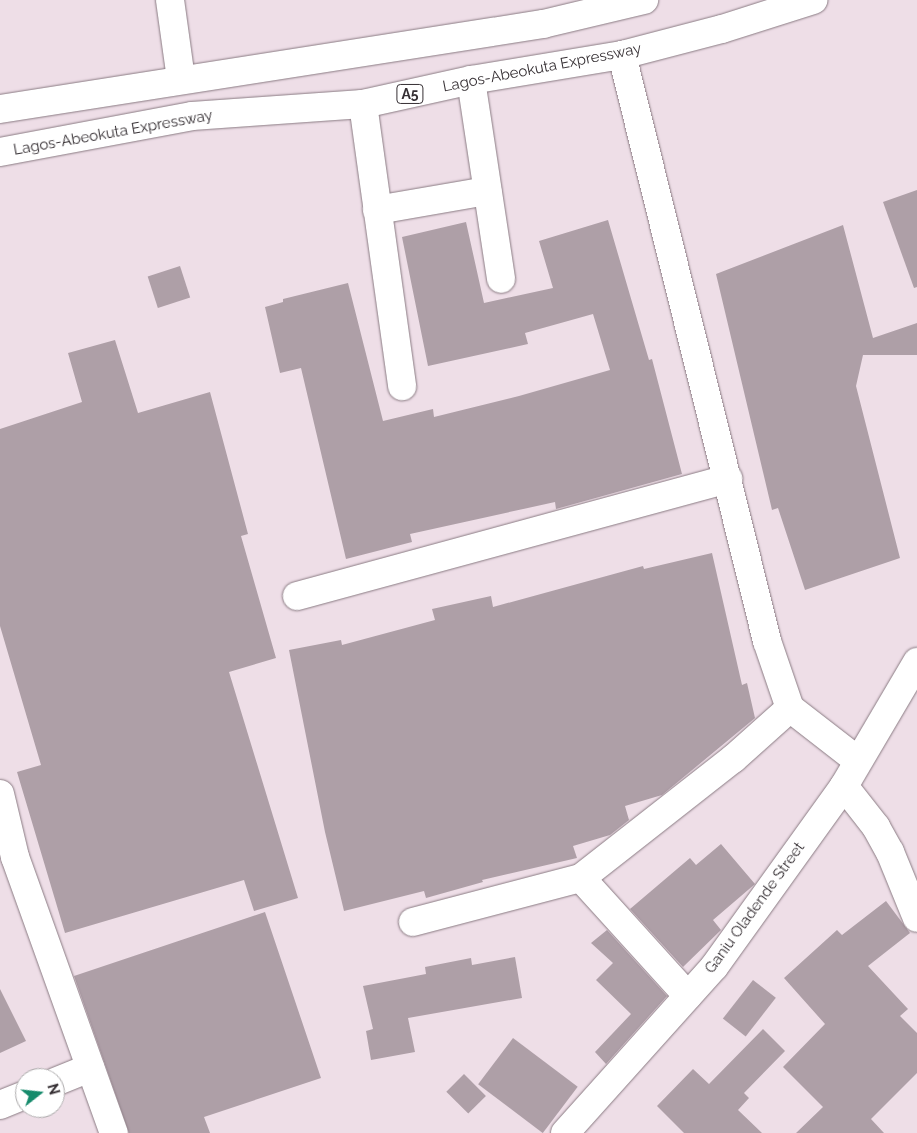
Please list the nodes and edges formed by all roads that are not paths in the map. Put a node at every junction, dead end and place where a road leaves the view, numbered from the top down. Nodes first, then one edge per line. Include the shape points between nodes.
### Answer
1 (170, 0) edge
2 (644, 0) edge
3 (813, 0) edge
4 (622, 55) junction
5 (181, 79) junction
6 (471, 80) junction
7 (364, 104) junction
8 (0, 108) edge
9 (0, 152) edge
10 (487, 191) junction
11 (377, 210) junction
12 (500, 279) dead end
13 (402, 386) dead end
14 (728, 479) junction
15 (297, 596) dead end
16 (917, 662) edge
17 (790, 708) junction
18 (857, 760) junction
19 (844, 786) junction
20 (0, 794) edge
21 (581, 878) junction
22 (917, 918) edge
23 (413, 922) dead end
24 (688, 996) junction
25 (90, 1068) junction
26 (65, 1078) edge
27 (15, 1098) edge
28 (0, 1105) edge
29 (114, 1133) edge
30 (565, 1133) edge

1 - 5 main road
2 - 5 main road via 543,24
3 - 4 main road, Lagos-Abeokuta Expressway / A5 via 722,29
4 - 6 main road, Lagos-Abeokuta Expressway / A5
4 - 14 main road
5 - 8 main road
6 - 7 main road, Lagos-Abeokuta Expressway / A5
6 - 10 main road
7 - 9 main road, Lagos-Abeokuta Expressway / A5 via 192,116
7 - 11 main road
10 - 11 main road
10 - 12 main road
11 - 13 main road
14 - 15 main road
14 - 17 main road via 767,641
16 - 18 main road, Ganiu Oladende Street
17 - 18 main road
17 - 21 main road via 733,759
18 - 19 main road, Ganiu Oladende Street
19 - 22 main road via 876,827 890,852
19 - 24 main road, Ganiu Oladende Street via 714,967
20 - 25 main road via 15,857
21 - 23 main road
21 - 24 main road
24 - 30 main road, Ganiu Oladende Street
25 - 26 main road
25 - 29 main road
27 - 28 main road

